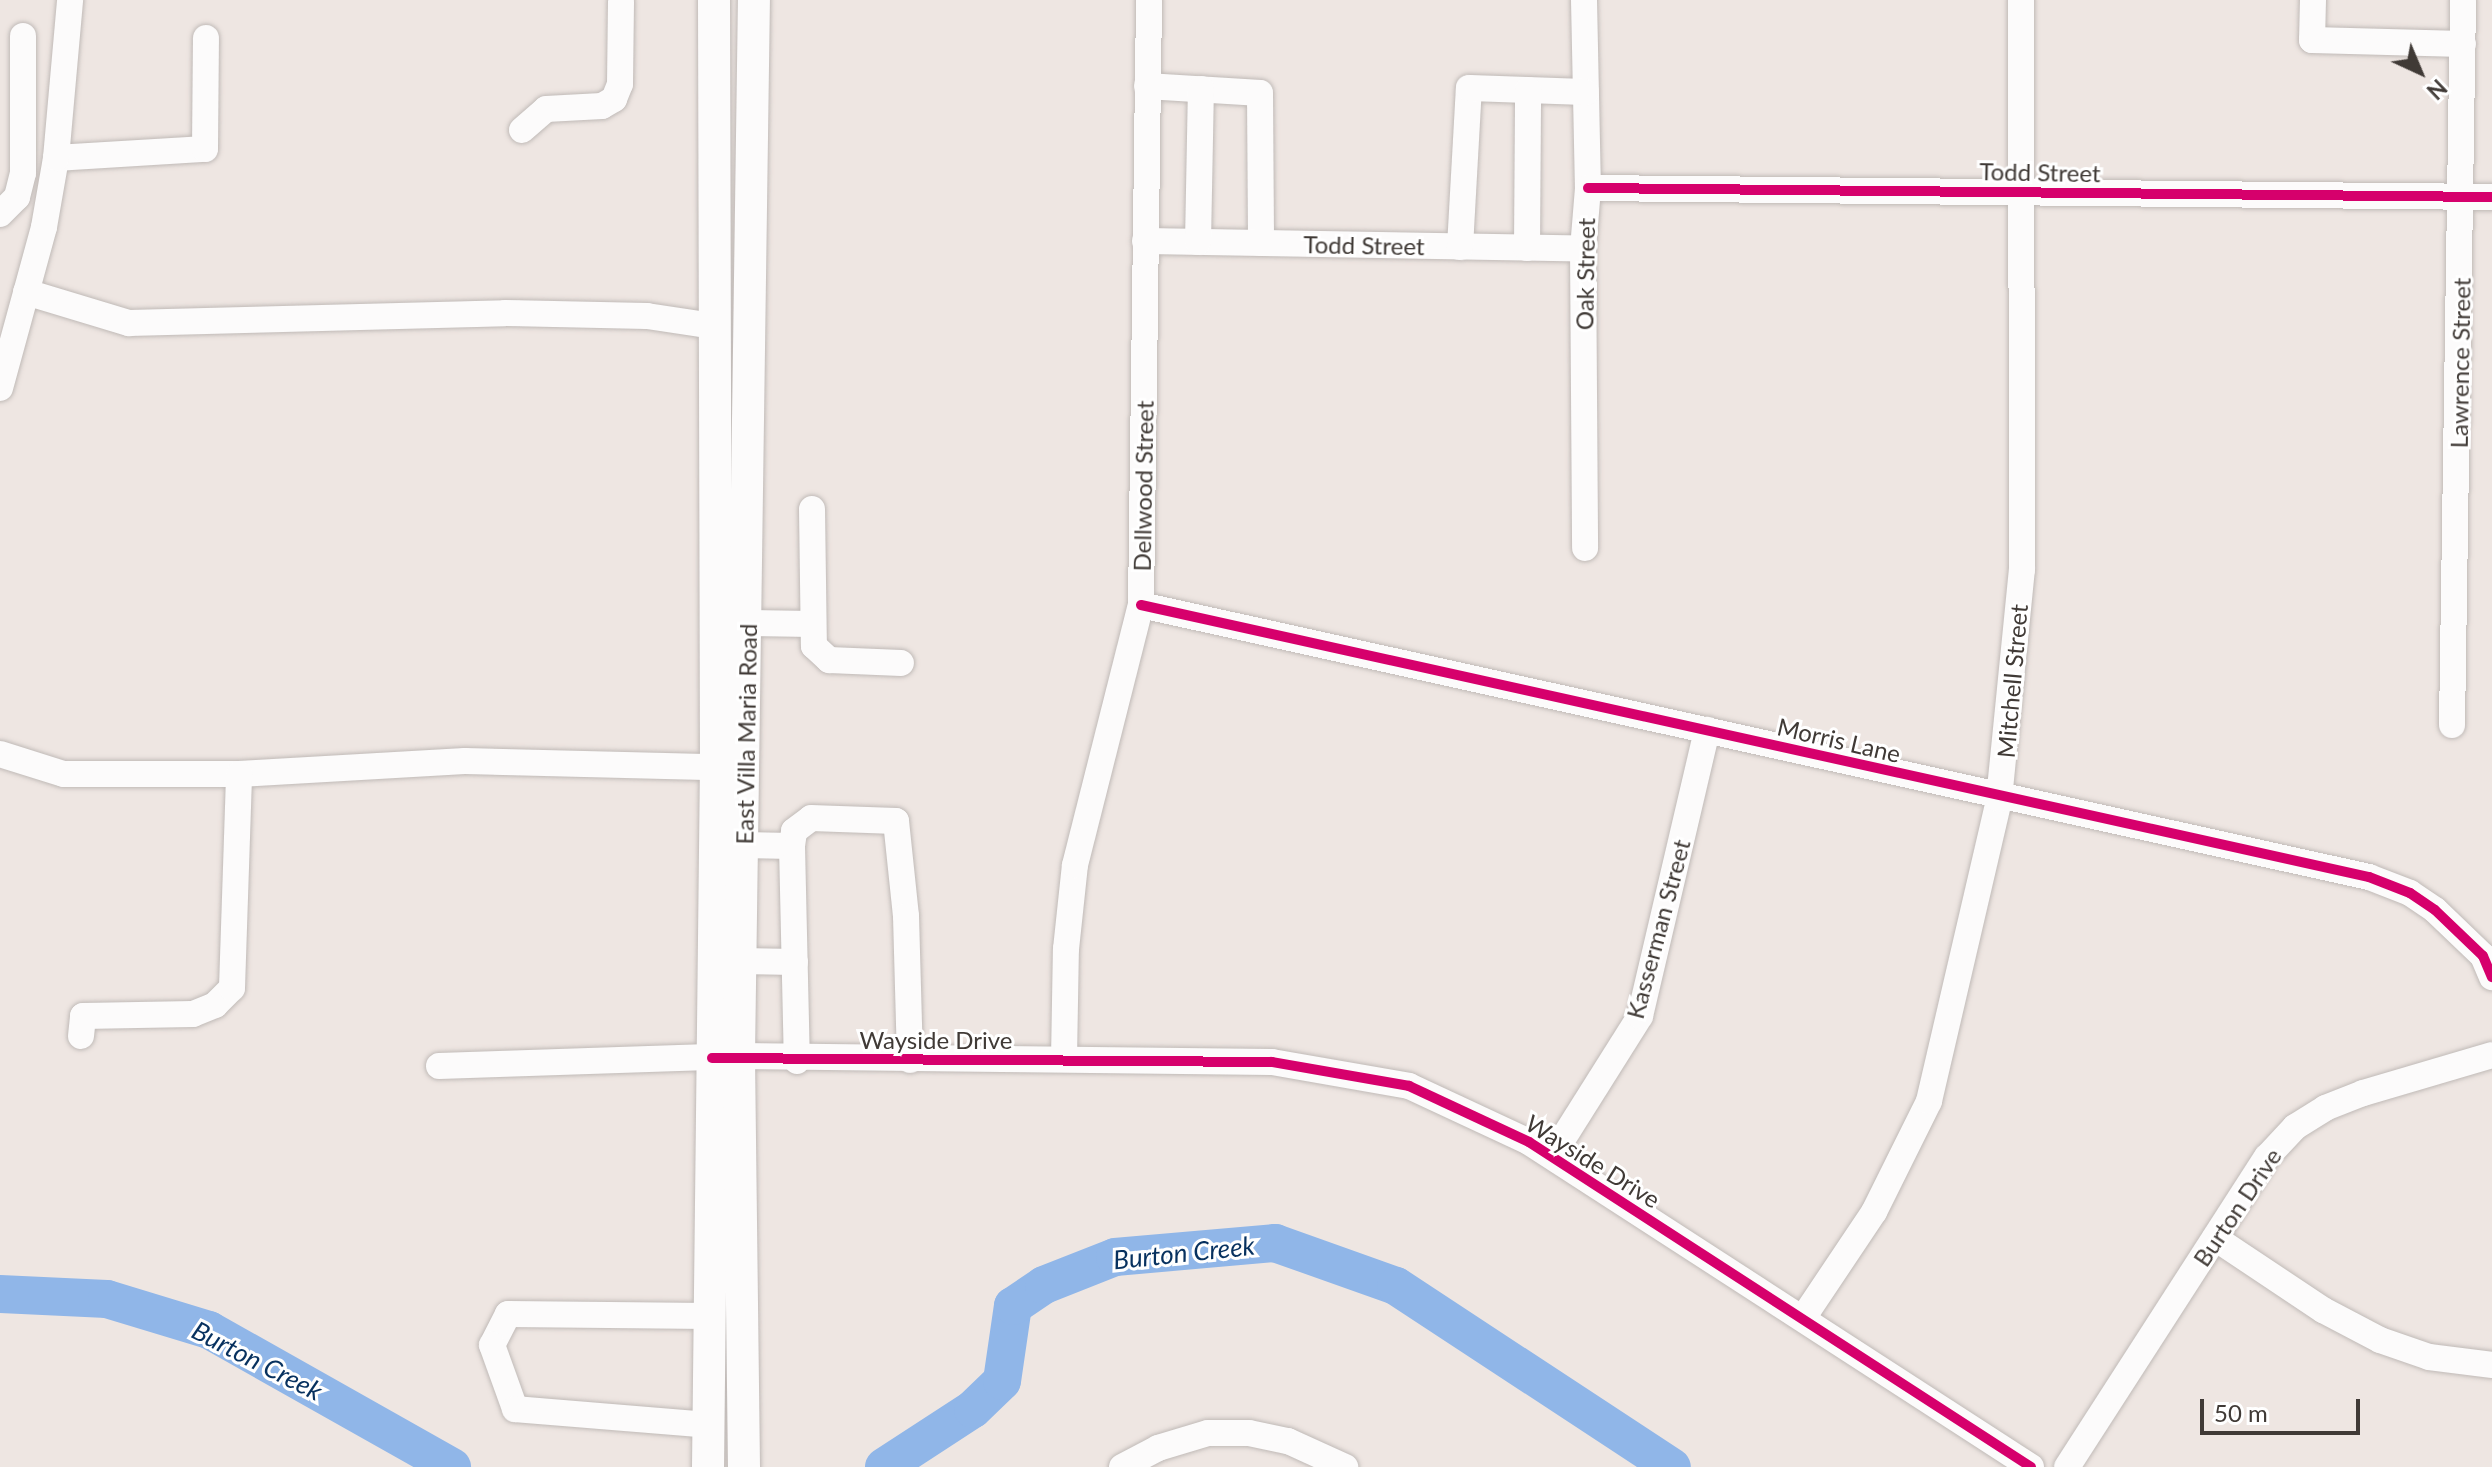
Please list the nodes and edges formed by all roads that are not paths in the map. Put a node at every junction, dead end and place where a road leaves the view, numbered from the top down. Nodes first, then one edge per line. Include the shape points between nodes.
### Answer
1 (70, 0) edge
2 (714, 0) edge
3 (754, 0) edge
4 (1149, 0) edge
5 (1584, 0) edge
6 (2021, 0) edge
7 (2313, 0) edge
8 (2463, 0) edge
9 (621, 2) dead end
10 (23, 36) dead end
11 (206, 38) dead end
12 (2463, 44) junction
13 (1147, 86) junction
14 (1201, 89) junction
15 (1528, 90) junction
16 (1586, 92) junction
17 (522, 130) dead end
18 (56, 158) junction
19 (1588, 188) junction
20 (2023, 192) junction
21 (2464, 197) junction
22 (2492, 197) edge
23 (0, 214) edge
24 (1145, 241) junction
25 (1198, 242) junction
26 (1261, 243) junction
27 (1460, 247) junction
28 (1527, 248) junction
29 (1583, 249) junction
30 (26, 292) junction
31 (713, 326) junction
32 (1, 379) edge
33 (812, 509) dead end
34 (1585, 548) dead end
35 (1141, 605) junction
36 (749, 623) junction
37 (812, 624) junction
38 (901, 663) dead end
39 (2452, 725) dead end
40 (1707, 730) junction
41 (0, 754) edge
42 (716, 767) junction
43 (239, 774) junction
44 (1999, 799) junction
45 (743, 845) junction
46 (792, 846) junction
47 (741, 961) junction
48 (795, 962) junction
49 (2492, 977) edge
50 (81, 1036) dead end
51 (2492, 1055) edge
52 (726, 1057) junction
53 (1064, 1059) junction
54 (910, 1060) junction
55 (797, 1061) junction
56 (439, 1066) dead end
57 (1552, 1156) junction
58 (2215, 1238) junction
59 (709, 1316) junction
60 (1803, 1318) junction
61 (2492, 1365) edge
62 (710, 1425) junction
63 (708, 1467) edge
64 (744, 1467) edge
65 (1122, 1467) edge
66 (1345, 1467) edge
67 (2031, 1467) edge
68 (2067, 1467) edge

1 - 18 street
2 - 31 main road, East Villa Maria Road
3 - 36 main road, East Villa Maria Road
4 - 13 street, Dellwood Street
5 - 16 street, Oak Street
6 - 20 street, Mitchell Street
7 - 12 street via 2312,40
8 - 12 street, Lawrence Street
9 - 17 street via 620,84 614,99 602,106 546,109
10 - 23 street via 23,173 17,197
11 - 18 street via 205,149
12 - 21 street, Lawrence Street
13 - 14 street
13 - 24 street, Dellwood Street
14 - 25 street
14 - 26 street via 1260,93
15 - 16 street
15 - 27 street via 1469,88
15 - 28 street
16 - 19 street, Oak Street
18 - 30 street
19 - 20 street, Todd Street
19 - 29 street, Oak Street
20 - 21 street, Todd Street
20 - 44 street, Mitchell Street via 2022,570
21 - 22 street, Todd Street
21 - 39 street, Lawrence Street
24 - 25 street, Todd Street
24 - 35 street, Dellwood Street
25 - 26 street, Todd Street
26 - 27 street, Todd Street
27 - 28 street, Todd Street
28 - 29 street, Todd Street
29 - 34 street, Oak Street
30 - 31 street via 129,323 505,313 647,316
30 - 32 street
31 - 42 main road, East Villa Maria Road
33 - 37 street
35 - 40 street, Morris Lane
35 - 53 street, Dellwood Street via 1075,865 1066,949
36 - 37 street
36 - 45 main road, East Villa Maria Road
37 - 38 street via 814,646 829,660
40 - 44 street, Morris Lane
40 - 57 street, Kasserman Street via 1640,1016
41 - 43 street via 64,774
42 - 43 street via 422,762
42 - 52 main road, East Villa Maria Road
43 - 50 street via 232,988 215,1005 193,1014 83,1016
44 - 49 street, Morris Lane via 2369,877 2410,893 2435,910 2483,956
44 - 60 street, Mitchell Street via 1929,1101 1874,1212
45 - 46 street
45 - 47 main road, East Villa Maria Road
46 - 48 street
46 - 54 street via 794,831 811,818 896,821 906,916
47 - 48 street
47 - 52 main road, East Villa Maria Road
48 - 55 street
51 - 58 street, Burton Drive via 2363,1093 2315,1114 2267,1157
52 - 55 street, Wayside Drive
52 - 56 street, Wayside Drive
52 - 59 main road, East Villa Maria Road
52 - 64 main road, East Villa Maria Road
53 - 54 street, Wayside Drive
53 - 57 street, Wayside Drive via 1319,1066 1409,1086
54 - 55 street, Wayside Drive
57 - 60 street, Wayside Drive
58 - 61 street via 2323,1310 2380,1340 2429,1357
58 - 68 street, Burton Drive
59 - 62 main road, East Villa Maria Road
59 - 62 street via 508,1314 492,1345 515,1409
60 - 67 street, Wayside Drive
62 - 63 main road, East Villa Maria Road
65 - 66 street via 1158,1448 1208,1433 1249,1433 1288,1441

